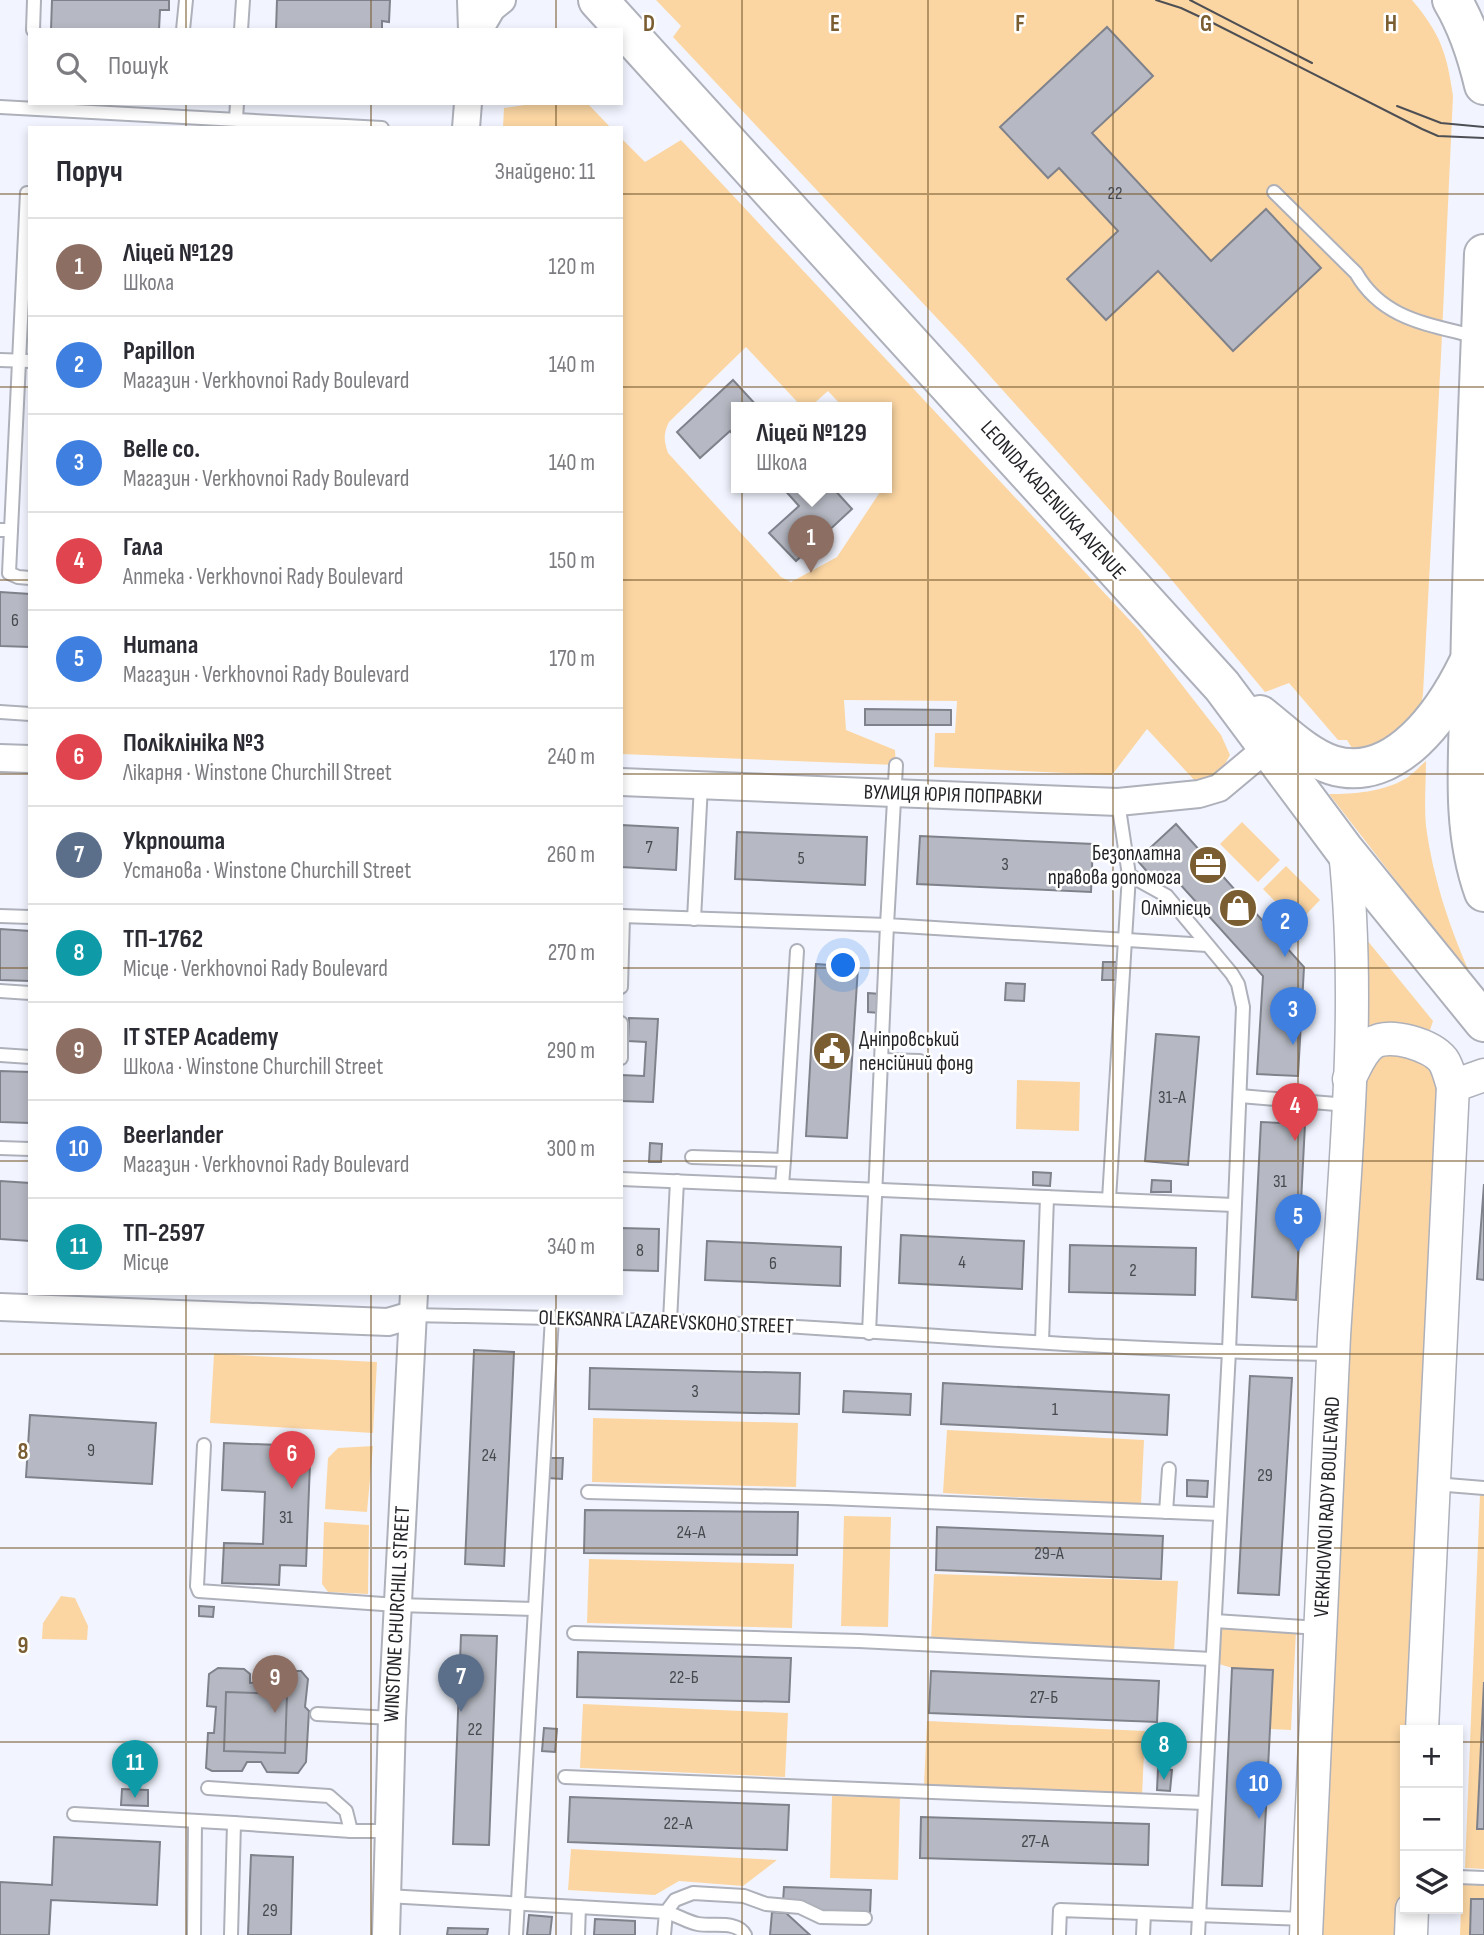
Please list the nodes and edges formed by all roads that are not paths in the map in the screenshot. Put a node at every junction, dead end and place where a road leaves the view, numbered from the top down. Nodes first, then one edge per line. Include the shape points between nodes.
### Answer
1 (34, 0) edge
2 (186, 0) edge
3 (243, 0) edge
4 (471, 0) edge
5 (502, 0) edge
6 (598, 0) edge
7 (1452, 0) edge
8 (33, 28) edge
9 (183, 28) edge
10 (241, 28) edge
11 (472, 28) edge
12 (480, 28) edge
13 (1484, 85) edge
14 (30, 105) edge
15 (237, 105) edge
16 (468, 105) edge
17 (0, 107) edge
18 (179, 110) edge
19 (236, 119) junction
20 (281, 125) edge
21 (315, 126) edge
22 (466, 126) edge
23 (1274, 192) dead end
24 (27, 193) dead end
25 (1484, 254) edge
26 (1482, 349) edge
27 (0, 360) edge
28 (28, 361) edge
29 (5, 530) edge
30 (28, 578) edge
31 (1478, 580) edge
32 (1478, 622) edge
33 (1470, 660) junction
34 (1222, 686) junction
35 (0, 712) edge
36 (28, 714) edge
37 (1268, 747) junction
38 (0, 758) edge
39 (28, 759) edge
40 (895, 765) dead end
41 (623, 782) edge
42 (701, 785) junction
43 (894, 793) junction
44 (1118, 802) junction
45 (1345, 852) junction
46 (1129, 875) junction
47 (1484, 892) edge
48 (0, 916) edge
49 (623, 916) edge
50 (28, 918) edge
51 (694, 919) junction
52 (887, 925) junction
53 (1126, 940) junction
54 (1207, 945) junction
55 (797, 951) dead end
56 (0, 991) edge
57 (28, 993) edge
58 (1484, 1022) edge
59 (0, 1055) edge
60 (28, 1056) edge
61 (882, 1060) junction
62 (920, 1062) dead end
63 (1484, 1075) edge
64 (1453, 1086) junction
65 (1348, 1092) junction
66 (1240, 1096) junction
67 (0, 1148) edge
68 (28, 1149) edge
69 (692, 1157) dead end
70 (784, 1160) junction
71 (623, 1179) edge
72 (677, 1181) junction
73 (782, 1185) junction
74 (876, 1189) junction
75 (1047, 1197) junction
76 (1109, 1199) junction
77 (1234, 1205) junction
78 (413, 1304) edge
79 (0, 1307) edge
80 (552, 1317) junction
81 (670, 1321) junction
82 (870, 1333) junction
83 (1042, 1342) junction
84 (1229, 1351) junction
85 (1333, 1354) junction
86 (204, 1445) dead end
87 (1169, 1469) dead end
88 (1434, 1484) junction
89 (1484, 1488) edge
90 (588, 1492) dead end
91 (1166, 1512) junction
92 (1220, 1514) junction
93 (397, 1605) junction
94 (535, 1609) junction
95 (1215, 1621) junction
96 (1321, 1628) junction
97 (573, 1633) dead end
98 (1212, 1659) junction
99 (317, 1714) dead end
100 (392, 1718) junction
101 (1422, 1725) edge
102 (565, 1777) dead end
103 (208, 1788) dead end
104 (1204, 1803) junction
105 (74, 1814) dead end
106 (195, 1821) junction
107 (234, 1823) junction
108 (351, 1831) junction
109 (388, 1831) junction
110 (1463, 1877) edge
111 (1484, 1878) edge
112 (387, 1896) junction
113 (518, 1903) junction
114 (579, 1907) junction
115 (666, 1912) junction
116 (1144, 1914) junction
117 (1412, 1914) edge
118 (1200, 1917) junction
119 (865, 1918) dead end
120 (1307, 1927) edge
121 (697, 1929) edge
122 (194, 1935) edge
123 (230, 1935) edge
124 (386, 1935) edge
125 (516, 1935) edge
126 (578, 1935) edge
127 (664, 1935) edge
128 (745, 1935) edge
129 (1059, 1935) edge
130 (1143, 1935) edge
131 (1198, 1935) edge
132 (1411, 1935) edge

1 - 8 lane
2 - 9 lane
3 - 10 lane
4 - 11 street
5 - 12 street
6 - 34 highway, LEONIDA KADENIUKA AVENUE
7 - 13 highway via 1477,54
14 - 17 lane
14 - 18 lane
15 - 19 lane
16 - 22 street
18 - 19 lane
19 - 20 lane
20 - 21 lane
23 - 26 lane via 1381,305
24 - 29 lane
25 - 26 highway
26 - 31 highway
27 - 28 lane
29 - 30 lane via 9,573
31 - 32 highway
32 - 33 highway
33 - 34 highway via 1456,688 1419,737 1399,754 1355,768 1331,764 1304,749
33 - 47 highway via 1468,820
34 - 37 highway, LEONIDA KADENIUKA AVENUE
35 - 36 lane
37 - 44 street, ВУЛИЦЯ ЮРІЯ ПОПРАВКИ via 1219,788
37 - 45 highway, LEONIDA KADENIUKA AVENUE
38 - 39 street
40 - 43 lane
41 - 42 street, ВУЛИЦЯ ЮРІЯ ПОПРАВКИ
42 - 43 street, ВУЛИЦЯ ЮРІЯ ПОПРАВКИ
42 - 51 lane
43 - 44 street, ВУЛИЦЯ ЮРІЯ ПОПРАВКИ
43 - 52 lane
44 - 46 lane
45 - 58 highway, LEONIDA KADENIUKA AVENUE
45 - 65 street, VERKHOVNOI RADY BOULEVARD via 1353,961
46 - 53 lane
46 - 54 lane via 1167,896
48 - 50 lane
49 - 51 lane
51 - 52 lane
52 - 53 lane
52 - 61 lane
53 - 54 lane
53 - 76 lane
54 - 66 lane via 1232,974 1242,995
55 - 70 lane
56 - 57 lane
59 - 60 lane
61 - 62 lane
61 - 74 lane
63 - 64 street
64 - 65 street, VERKHOVNOI RADY BOULEVARD via 1444,1061 1425,1047 1390,1039 1375,1041 1365,1051
64 - 88 street
65 - 66 lane
65 - 85 street, VERKHOVNOI RADY BOULEVARD
66 - 77 lane
67 - 68 lane
69 - 70 lane
70 - 73 lane
71 - 72 lane
72 - 73 lane
72 - 81 lane
73 - 74 lane
74 - 75 lane
74 - 82 lane
75 - 76 lane
75 - 83 lane
76 - 77 lane
77 - 84 lane
78 - 79 street, OLEKSANRA LAZAREVSKOHO STREET via 388,1322
78 - 80 lane, OLEKSANRA LAZAREVSKOHO STREET
78 - 93 street, WINSTONE CHURCHILL STREET
80 - 81 lane, OLEKSANRA LAZAREVSKOHO STREET
80 - 94 lane
81 - 82 lane, OLEKSANRA LAZAREVSKOHO STREET
82 - 83 lane, OLEKSANRA LAZAREVSKOHO STREET
83 - 84 lane, OLEKSANRA LAZAREVSKOHO STREET
84 - 85 lane, OLEKSANRA LAZAREVSKOHO STREET
84 - 92 lane
85 - 96 street, VERKHOVNOI RADY BOULEVARD
86 - 93 lane via 199,1591
87 - 91 lane
88 - 89 lane
88 - 101 street
90 - 91 lane
91 - 92 lane
92 - 95 lane
93 - 94 lane
93 - 100 street, WINSTONE CHURCHILL STREET
94 - 113 lane
95 - 96 lane
95 - 98 lane
96 - 120 street, VERKHOVNOI RADY BOULEVARD
97 - 98 lane via 859,1641
98 - 104 lane
99 - 100 lane
100 - 109 street, WINSTONE CHURCHILL STREET
102 - 104 lane
103 - 108 lane via 329,1796 346,1811
104 - 118 lane
105 - 106 lane
106 - 107 lane
106 - 122 lane
107 - 108 lane
107 - 123 lane
108 - 109 lane
109 - 112 street, WINSTONE CHURCHILL STREET
110 - 111 lane
112 - 113 lane
112 - 124 street, WINSTONE CHURCHILL STREET
113 - 114 lane
113 - 125 lane
114 - 115 lane
114 - 126 lane
115 - 119 lane via 675,1899 693,1893 744,1896 821,1917
115 - 121 lane
115 - 127 lane
116 - 118 lane
116 - 129 lane via 1060,1910
116 - 130 lane
117 - 132 street
118 - 120 lane
118 - 131 lane
121 - 128 lane via 735,1926

